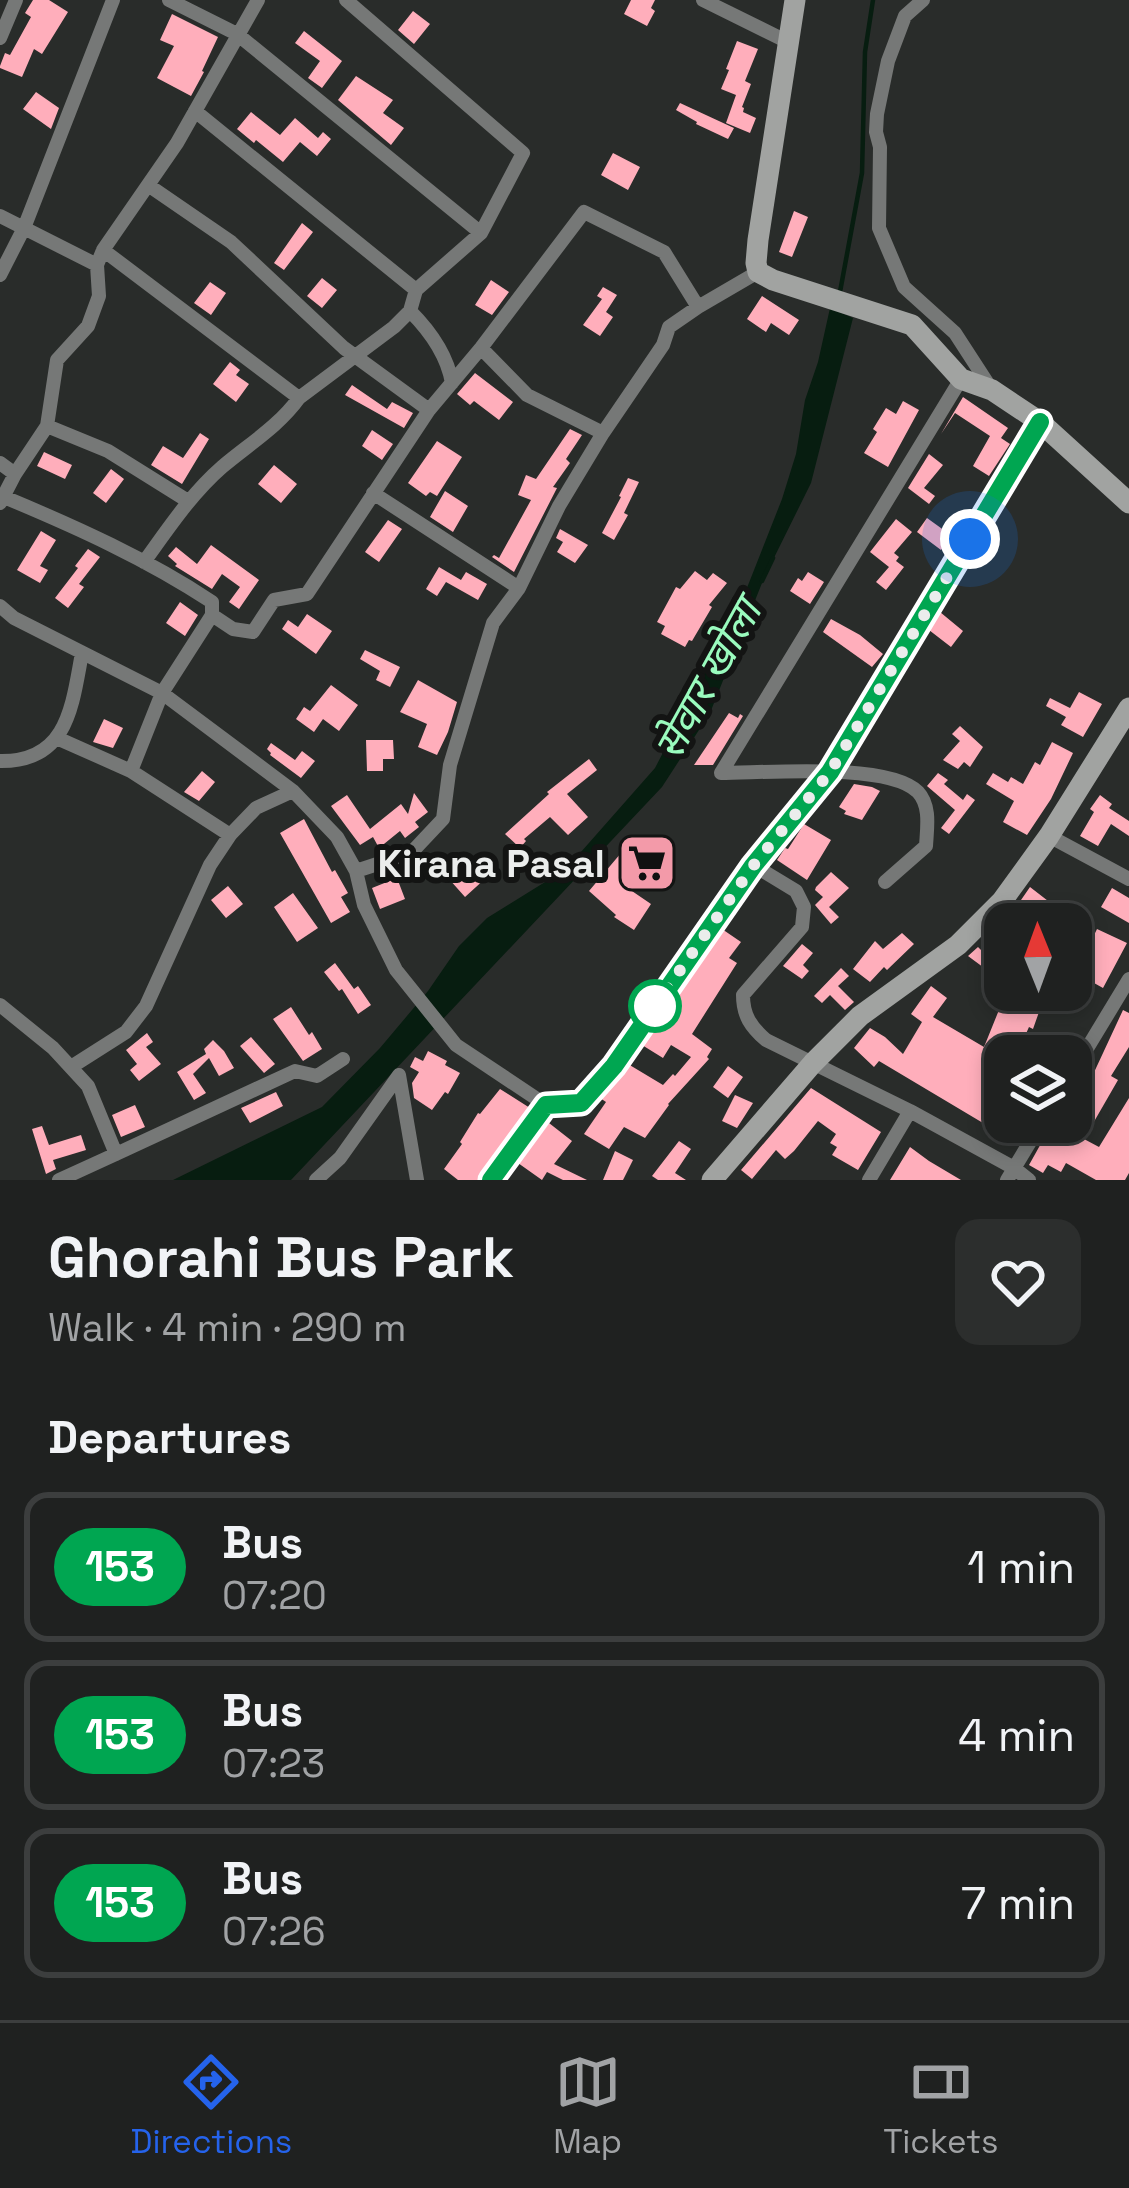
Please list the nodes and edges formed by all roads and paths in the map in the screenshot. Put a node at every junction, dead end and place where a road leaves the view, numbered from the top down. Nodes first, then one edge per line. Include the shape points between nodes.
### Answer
1 (16, 0) edge
2 (113, 0) edge
3 (169, 0) edge
4 (258, 0) edge
5 (346, 0) edge
6 (703, 0) edge
7 (795, 0) edge
8 (923, 0) edge
9 (905, 8) edge
10 (237, 34) junction
11 (0, 38) edge
12 (788, 42) junction
13 (195, 111) junction
14 (148, 185) junction
15 (0, 216) edge
16 (24, 228) junction
17 (481, 233) junction
18 (104, 250) junction
19 (97, 265) junction
20 (758, 272) junction
21 (0, 275) edge
22 (416, 290) junction
23 (698, 307) junction
24 (410, 310) junction
25 (481, 348) junction
26 (356, 356) junction
27 (961, 379) junction
28 (452, 383) junction
29 (992, 390) junction
30 (298, 398) junction
31 (429, 410) junction
32 (1040, 422) junction
33 (47, 426) junction
34 (603, 433) junction
35 (0, 463) edge
36 (15, 474) junction
37 (373, 494) junction
38 (2, 500) edge
39 (188, 501) junction
40 (1129, 503) edge
41 (144, 562) junction
42 (519, 588) junction
43 (0, 606) edge
44 (212, 615) junction
45 (82, 652) junction
46 (162, 693) junction
47 (1129, 709) edge
48 (58, 739) junction
49 (0, 761) edge
50 (130, 771) junction
51 (830, 772) junction
52 (293, 791) junction
53 (230, 835) junction
54 (1049, 836) junction
55 (1129, 858) edge
56 (753, 866) junction
57 (356, 872) junction
58 (1124, 876) edge
59 (885, 882) dead end
60 (1129, 979) edge
61 (0, 1005) edge
62 (1092, 1040) edge
63 (343, 1059) dead end
64 (813, 1063) junction
65 (71, 1067) junction
66 (546, 1105) junction
67 (910, 1111) junction
68 (1029, 1143) edge
69 (116, 1154) junction
70 (1011, 1174) edge
71 (59, 1180) edge
72 (316, 1180) edge
73 (417, 1180) edge
74 (491, 1180) edge
75 (712, 1180) edge
76 (869, 1180) edge
77 (1029, 1180) edge

1 - 11 street
2 - 16 street
3 - 10 street
4 - 10 street
5 - 17 street via 523,154
6 - 12 street
7 - 12 street
8 - 9 street
9 - 29 street via 877,114 878,228 904,286 956,333
10 - 13 street
10 - 17 street
12 - 20 street
13 - 14 street
13 - 22 street
14 - 18 street
14 - 26 street via 231,242
15 - 16 street
16 - 19 street
16 - 21 street
17 - 22 street
18 - 19 street
18 - 30 street
19 - 33 street via 99,296 88,326 56,360
20 - 23 street
20 - 27 street via 912,325
22 - 24 street
23 - 25 street via 664,252 584,212
23 - 34 street via 669,327
24 - 26 street
24 - 28 street via 441,350
25 - 28 street
25 - 34 street via 527,395
26 - 30 street
26 - 31 street
27 - 29 street
27 - 51 street via 721,773
28 - 31 street
29 - 32 street
30 - 39 street
31 - 37 street
32 - 40 street
32 - 51 street
33 - 36 street
33 - 39 street
34 - 42 street
35 - 36 street
36 - 38 street
37 - 42 street
37 - 44 street via 308,593 274,600 253,632
38 - 41 street
39 - 41 street
41 - 44 street via 212,602
42 - 57 street via 494,623 450,765 443,819 411,854
43 - 45 street
44 - 46 street
45 - 46 street
45 - 48 street
46 - 50 street
46 - 52 street
47 - 54 street
48 - 49 street via 23,761
48 - 50 street
50 - 53 street
51 - 56 street
51 - 59 street via 895,778 919,792 926,846
52 - 53 street via 256,808
52 - 57 street via 337,837
53 - 65 street via 146,1006 126,1032
54 - 58 street
54 - 64 street via 1002,902 958,945 860,1016
55 - 58 street
56 - 64 street via 796,891 804,907 802,927 743,995 743,1009 766,1040
56 - 66 street via 614,1066 581,1103
57 - 66 street via 396,970 455,1045
60 - 62 street
61 - 65 street
63 - 69 street via 316,1076 296,1072
64 - 67 street
64 - 75 street
65 - 69 street via 88,1086
66 - 74 street
67 - 70 street
67 - 76 street
68 - 70 street
69 - 71 street
70 - 77 street
72 - 73 street via 399,1076

